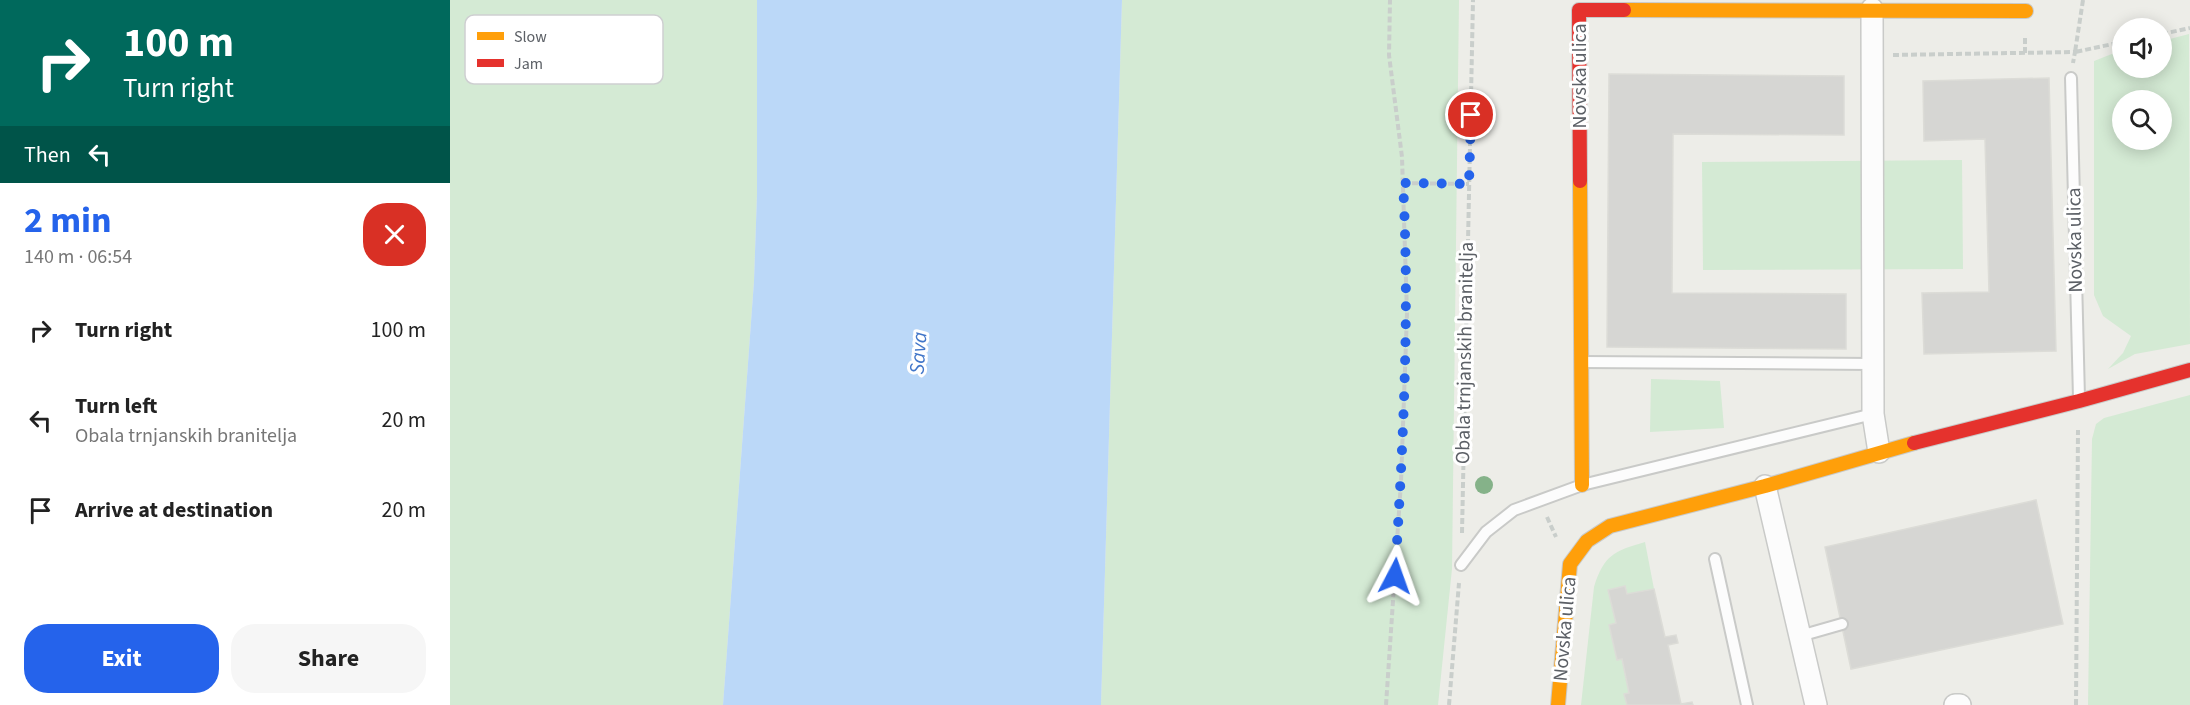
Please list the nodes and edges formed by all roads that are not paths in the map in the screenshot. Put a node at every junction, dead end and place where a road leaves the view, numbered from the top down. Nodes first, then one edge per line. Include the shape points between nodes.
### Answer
1 (1872, 9) junction
2 (2026, 11) dead end
3 (2071, 78) road end
4 (1581, 362) junction
5 (1872, 364) junction
6 (2190, 370) edge
7 (2079, 401) junction
8 (1873, 414) junction
9 (1879, 452) junction
10 (1582, 485) junction
11 (1765, 486) junction
12 (1715, 559) dead end
13 (1461, 565) road end
14 (1842, 624) dead end
15 (1800, 636) junction
16 (1558, 705) edge
17 (1747, 705) edge
18 (1816, 705) edge
19 (1955, 705) edge
20 (1960, 705) edge

1 - 2 street, Novska ulica
1 - 4 street, Novska ulica via 1579,10
1 - 5 street
3 - 7 lane, Novska ulica
4 - 5 lane
4 - 10 street, Novska ulica
5 - 8 street
6 - 7 street, Novska ulica
7 - 9 street, Novska ulica
8 - 9 street
8 - 10 lane
9 - 11 street, Novska ulica
10 - 13 lane via 1515,510 1486,532
11 - 15 street
11 - 16 street, Novska ulica via 1610,526 1587,541 1570,564
12 - 17 lane
14 - 15 lane
15 - 18 street
19 - 20 street

